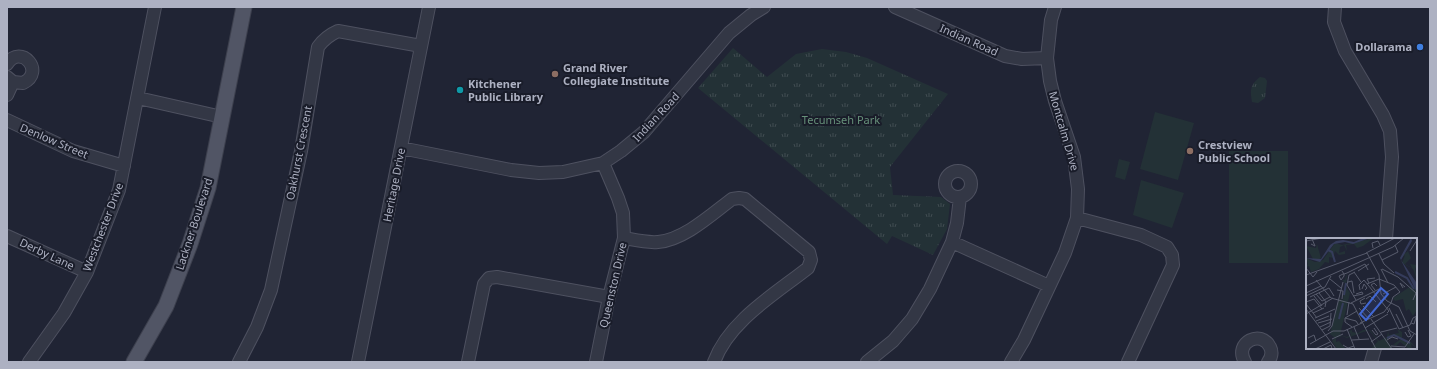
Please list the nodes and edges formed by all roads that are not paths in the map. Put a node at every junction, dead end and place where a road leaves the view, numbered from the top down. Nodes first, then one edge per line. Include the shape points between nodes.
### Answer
1 (155, 7) edge
2 (244, 7) edge
3 (428, 7) edge
4 (764, 7) edge
5 (895, 7) edge
6 (1054, 7) edge
7 (1335, 7) edge
8 (421, 46) junction
9 (1047, 58) junction
10 (7, 64) edge
11 (10, 80) edge
12 (7, 95) edge
13 (138, 98) junction
14 (222, 117) junction
15 (7, 120) edge
16 (402, 148) junction
17 (603, 163) junction
18 (124, 166) junction
19 (960, 197) dead end
20 (1077, 218) junction
21 (7, 236) edge
22 (624, 238) junction
23 (1386, 238) edge
24 (952, 242) junction
25 (87, 272) junction
26 (1049, 286) junction
27 (609, 297) junction
28 (1375, 349) edge
29 (29, 362) edge
30 (134, 362) edge
31 (239, 362) edge
32 (358, 362) edge
33 (468, 362) edge
34 (596, 362) edge
35 (714, 362) edge
36 (867, 362) edge
37 (1011, 362) edge
38 (1128, 362) edge
39 (1245, 362) edge
40 (1268, 362) edge
41 (1371, 362) edge

1 - 13 street, Westchester Drive
2 - 14 main road, Lackner Boulevard
3 - 8 street, Heritage Drive
4 - 17 street, Indian Road via 729,33 644,132
5 - 9 street, Indian Road via 1005,56 1022,59
6 - 9 street, Montcalm Drive
7 - 23 street via 1334,22 1345,51 1390,131 1392,157
8 - 16 street, Heritage Drive
8 - 31 street, Oakhurst Crescent via 338,31 330,34 318,47 301,151 271,290 257,327
9 - 20 street, Montcalm Drive via 1055,101 1074,157 1078,189
10 - 11 street via 11,58 21,56 31,65 32,74 27,81 23,83
11 - 12 street
13 - 14 street
13 - 18 street, Westchester Drive
14 - 30 main road, Lackner Boulevard via 208,188 190,244 166,306
15 - 18 street, Denlow Street via 73,151
16 - 17 street, Indian Road via 510,170 540,173 563,172
16 - 32 street, Heritage Drive
17 - 22 street, Queenston Drive via 623,213
18 - 25 street, Westchester Drive via 119,190
19 - 24 street
20 - 26 street, Montcalm Drive via 1065,253
20 - 38 street via 1141,235 1167,247 1172,255 1172,265
21 - 25 street, Derby Lane
22 - 27 street, Queenston Drive
22 - 35 street via 644,242 675,238 732,200 739,198 745,199 809,252 811,260 808,268 748,314 734,330
24 - 26 street
24 - 36 street via 930,289 912,319 893,341
25 - 29 street, Westchester Drive via 64,313
26 - 37 street, Montcalm Drive
27 - 33 street via 497,276 489,278 484,284
27 - 34 street, Queenston Drive
28 - 41 street
39 - 40 street via 1242,357 1243,347 1253,338 1261,339 1270,346 1271,356

